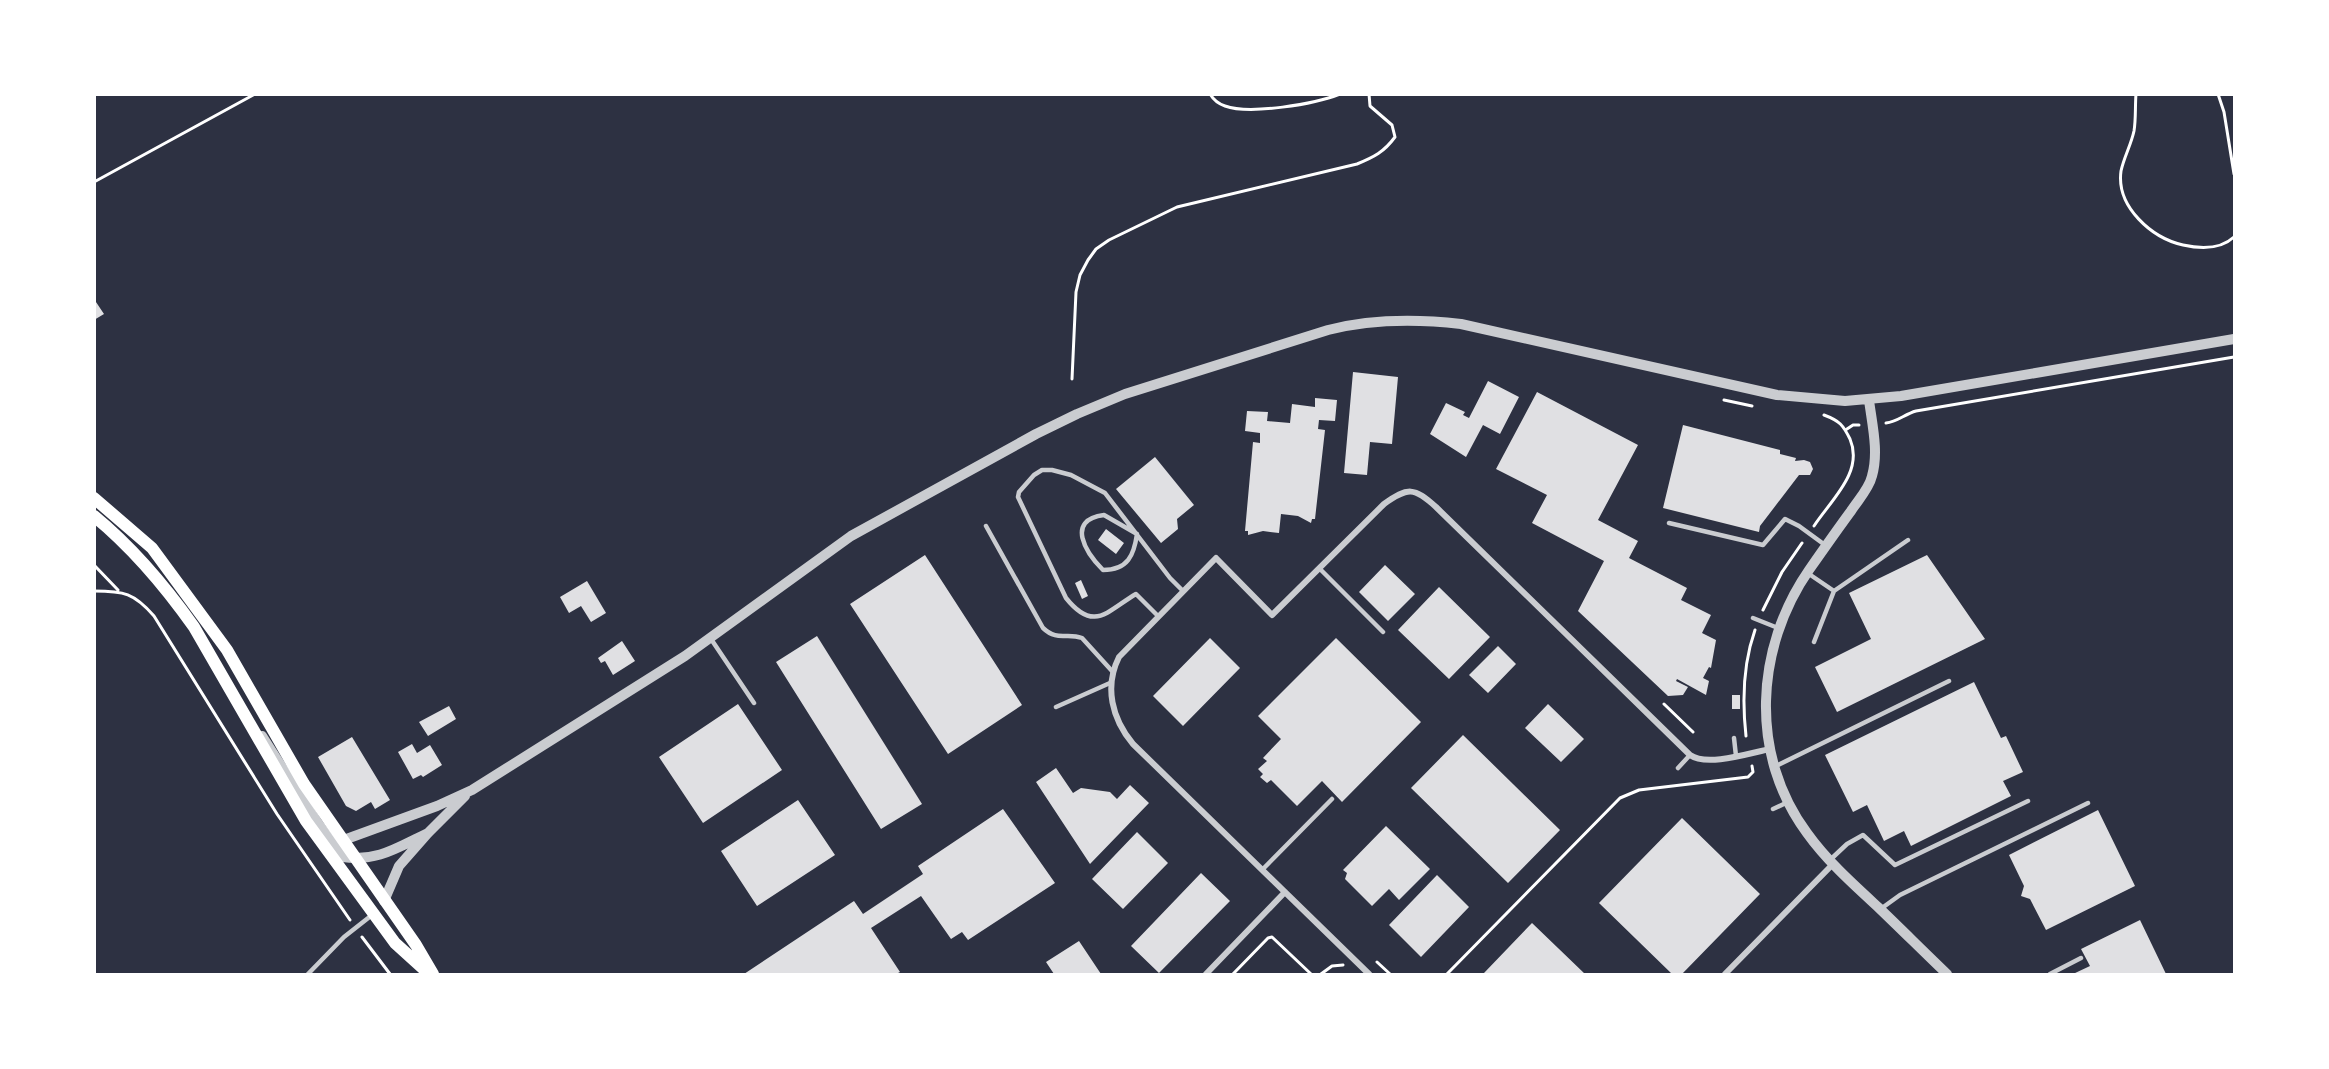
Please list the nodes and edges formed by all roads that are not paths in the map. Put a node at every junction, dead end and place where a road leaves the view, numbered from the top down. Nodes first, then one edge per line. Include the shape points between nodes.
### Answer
1 (2235, 339) edge
2 (1869, 400) junction
3 (94, 498) edge
4 (94, 516) edge
5 (1669, 523) dead end
6 (986, 526) dead end
7 (1137, 534) junction
8 (1908, 540) dead end
9 (1826, 546) junction
10 (1320, 569) junction
11 (1807, 573) junction
12 (1183, 591) junction
13 (1834, 591) junction
14 (1158, 616) junction
15 (1756, 619) road end
16 (1778, 628) junction
17 (1383, 632) dead end
18 (711, 639) junction
19 (1814, 642) dead end
20 (1112, 671) junction
21 (1949, 681) dead end
22 (1110, 683) junction
23 (235, 699) junction
24 (753, 703) dead end
25 (1056, 707) dead end
26 (1734, 738) dead end
27 (1770, 749) junction
28 (1690, 755) junction
29 (1736, 756) junction
30 (1774, 767) junction
31 (1678, 768) dead end
32 (471, 790) junction
33 (1332, 799) dead end
34 (2028, 801) dead end
35 (1788, 802) junction
36 (2088, 803) dead end
37 (1773, 809) dead end
38 (428, 832) junction
39 (341, 841) junction
40 (354, 858) junction
41 (1831, 862) junction
42 (1262, 870) junction
43 (1285, 892) junction
44 (384, 901) junction
45 (1880, 909) junction
46 (373, 915) junction
47 (2081, 958) dead end
48 (308, 975) edge
49 (432, 975) edge
50 (1206, 975) edge
51 (1370, 975) edge
52 (1725, 975) edge
53 (1947, 975) edge
54 (2050, 975) edge

1 - 2 street
2 - 9 street via 1875,457 1872,478
2 - 18 street via 1813,399 1753,391 1461,324 1408,321 1345,326 1136,390 1077,414 851,536
3 - 39 main road via 152,548 227,650
4 - 23 main road via 120,538 173,597
5 - 9 lane via 1763,545 1785,519
6 - 20 lane via 1043,628 1056,637 1082,638
7 - 7 lane via 1131,557 1114,570 1103,570 1094,561 1081,528 1094,516 1104,515
7 - 12 lane
7 - 14 lane via 1105,493 1071,475 1042,470 1018,492 1066,598 1076,610 1086,616 1106,615 1136,594
8 - 13 lane
9 - 11 street
10 - 12 street via 1272,615 1216,558
10 - 17 lane
10 - 28 street via 1400,492 1422,494
11 - 13 lane
11 - 16 street
12 - 14 street
13 - 19 lane
14 - 20 street via 1119,657
15 - 16 lane
16 - 27 street via 1766,691
18 - 24 lane
18 - 32 street
20 - 22 street
21 - 30 lane
22 - 25 lane
22 - 42 street via 1114,710 1125,734
23 - 40 street via 339,855
23 - 46 main road via 296,805
26 - 29 lane
27 - 29 street
27 - 30 street
28 - 29 street via 1701,760
28 - 31 lane
30 - 35 street
32 - 38 street
32 - 39 street
33 - 42 lane
34 - 41 lane via 1895,866 1863,835 1847,844
35 - 37 lane
35 - 41 street via 1807,834
36 - 45 lane via 1900,895
38 - 40 street via 377,857
38 - 44 street via 399,866
39 - 40 main road
40 - 44 main road
41 - 45 street
41 - 52 street
42 - 43 street
43 - 50 street
43 - 51 street
44 - 49 main road
45 - 53 street
46 - 48 lane via 355,927
46 - 49 main road via 395,943
47 - 54 lane

